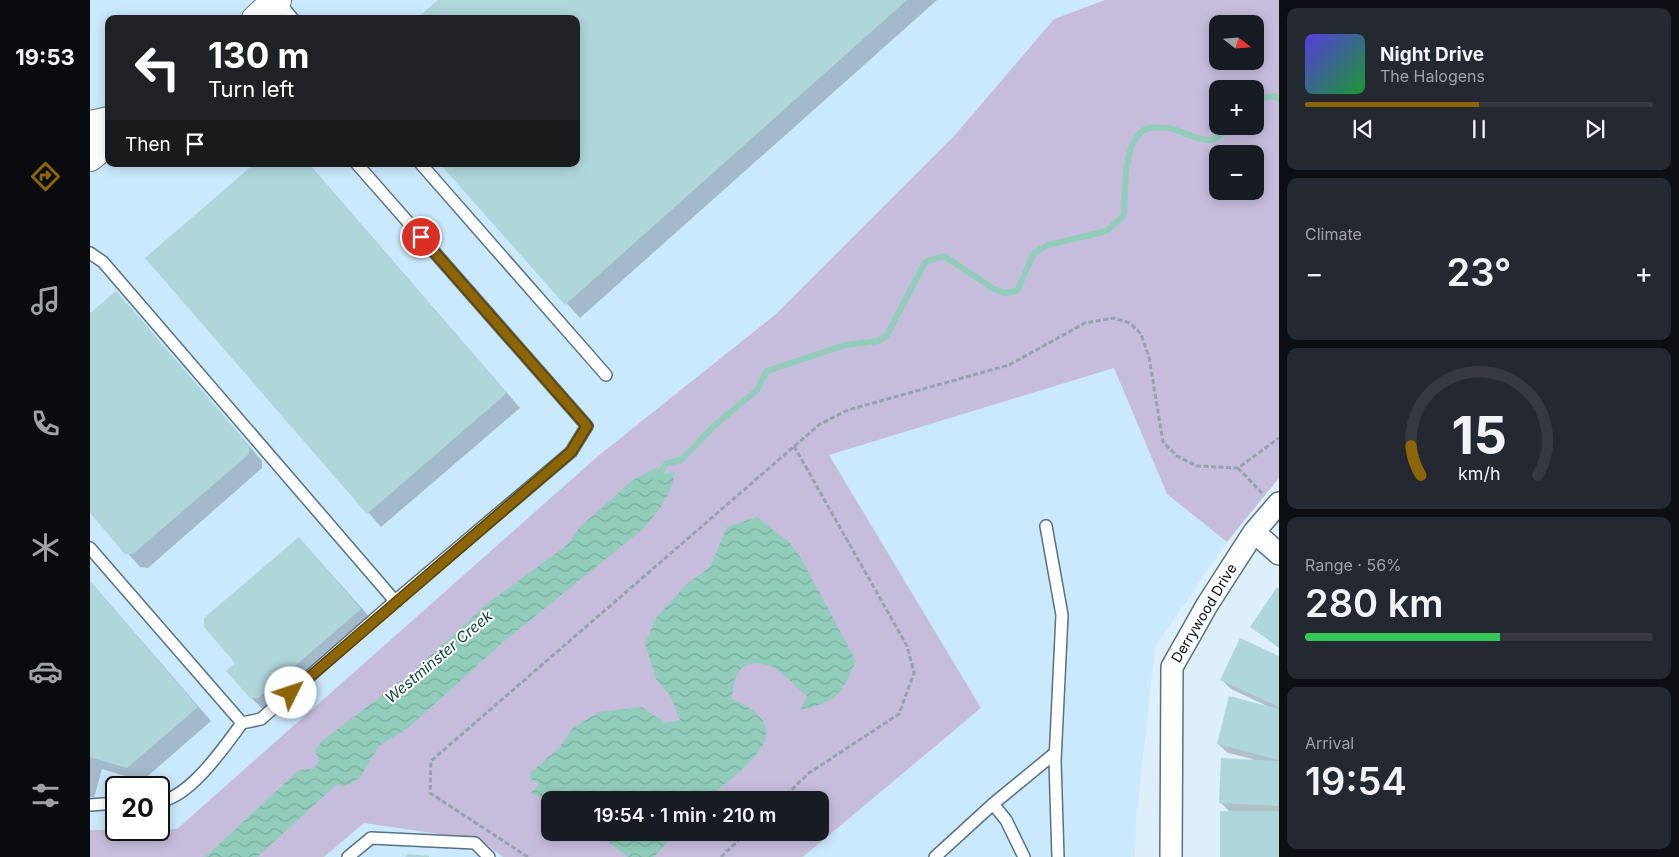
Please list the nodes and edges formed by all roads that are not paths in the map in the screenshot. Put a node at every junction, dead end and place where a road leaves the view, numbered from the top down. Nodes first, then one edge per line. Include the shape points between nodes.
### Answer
1 (277, 0) edge
2 (260, 15) edge
3 (290, 15) edge
4 (105, 122) edge
5 (90, 125) edge
6 (105, 144) edge
7 (90, 157) edge
8 (361, 167) edge
9 (424, 167) edge
10 (90, 253) edge
11 (606, 375) dead end
12 (1279, 503) edge
13 (1046, 526) dead end
14 (1254, 532) junction
15 (90, 548) edge
16 (1279, 554) edge
17 (396, 601) junction
18 (242, 723) junction
19 (1055, 753) junction
20 (170, 797) edge
21 (105, 803) edge
22 (90, 804) edge
23 (993, 804) junction
24 (348, 857) edge
25 (489, 857) edge
26 (935, 857) edge
27 (1024, 857) edge
28 (1058, 857) edge
29 (1171, 857) edge

1 - 2 street
1 - 3 lane
4 - 5 street
6 - 7 street
8 - 17 lane via 587,426 571,452
9 - 11 lane
10 - 17 lane via 103,262
12 - 14 street, Derrywood Drive
13 - 19 lane via 1062,616
14 - 16 street
14 - 29 street, Derrywood Drive via 1172,667
15 - 18 lane
17 - 18 lane via 261,719
18 - 20 lane via 196,781
19 - 23 lane
19 - 28 lane
21 - 22 lane
23 - 26 lane
23 - 27 lane via 1006,820
24 - 25 lane via 370,838 475,843

